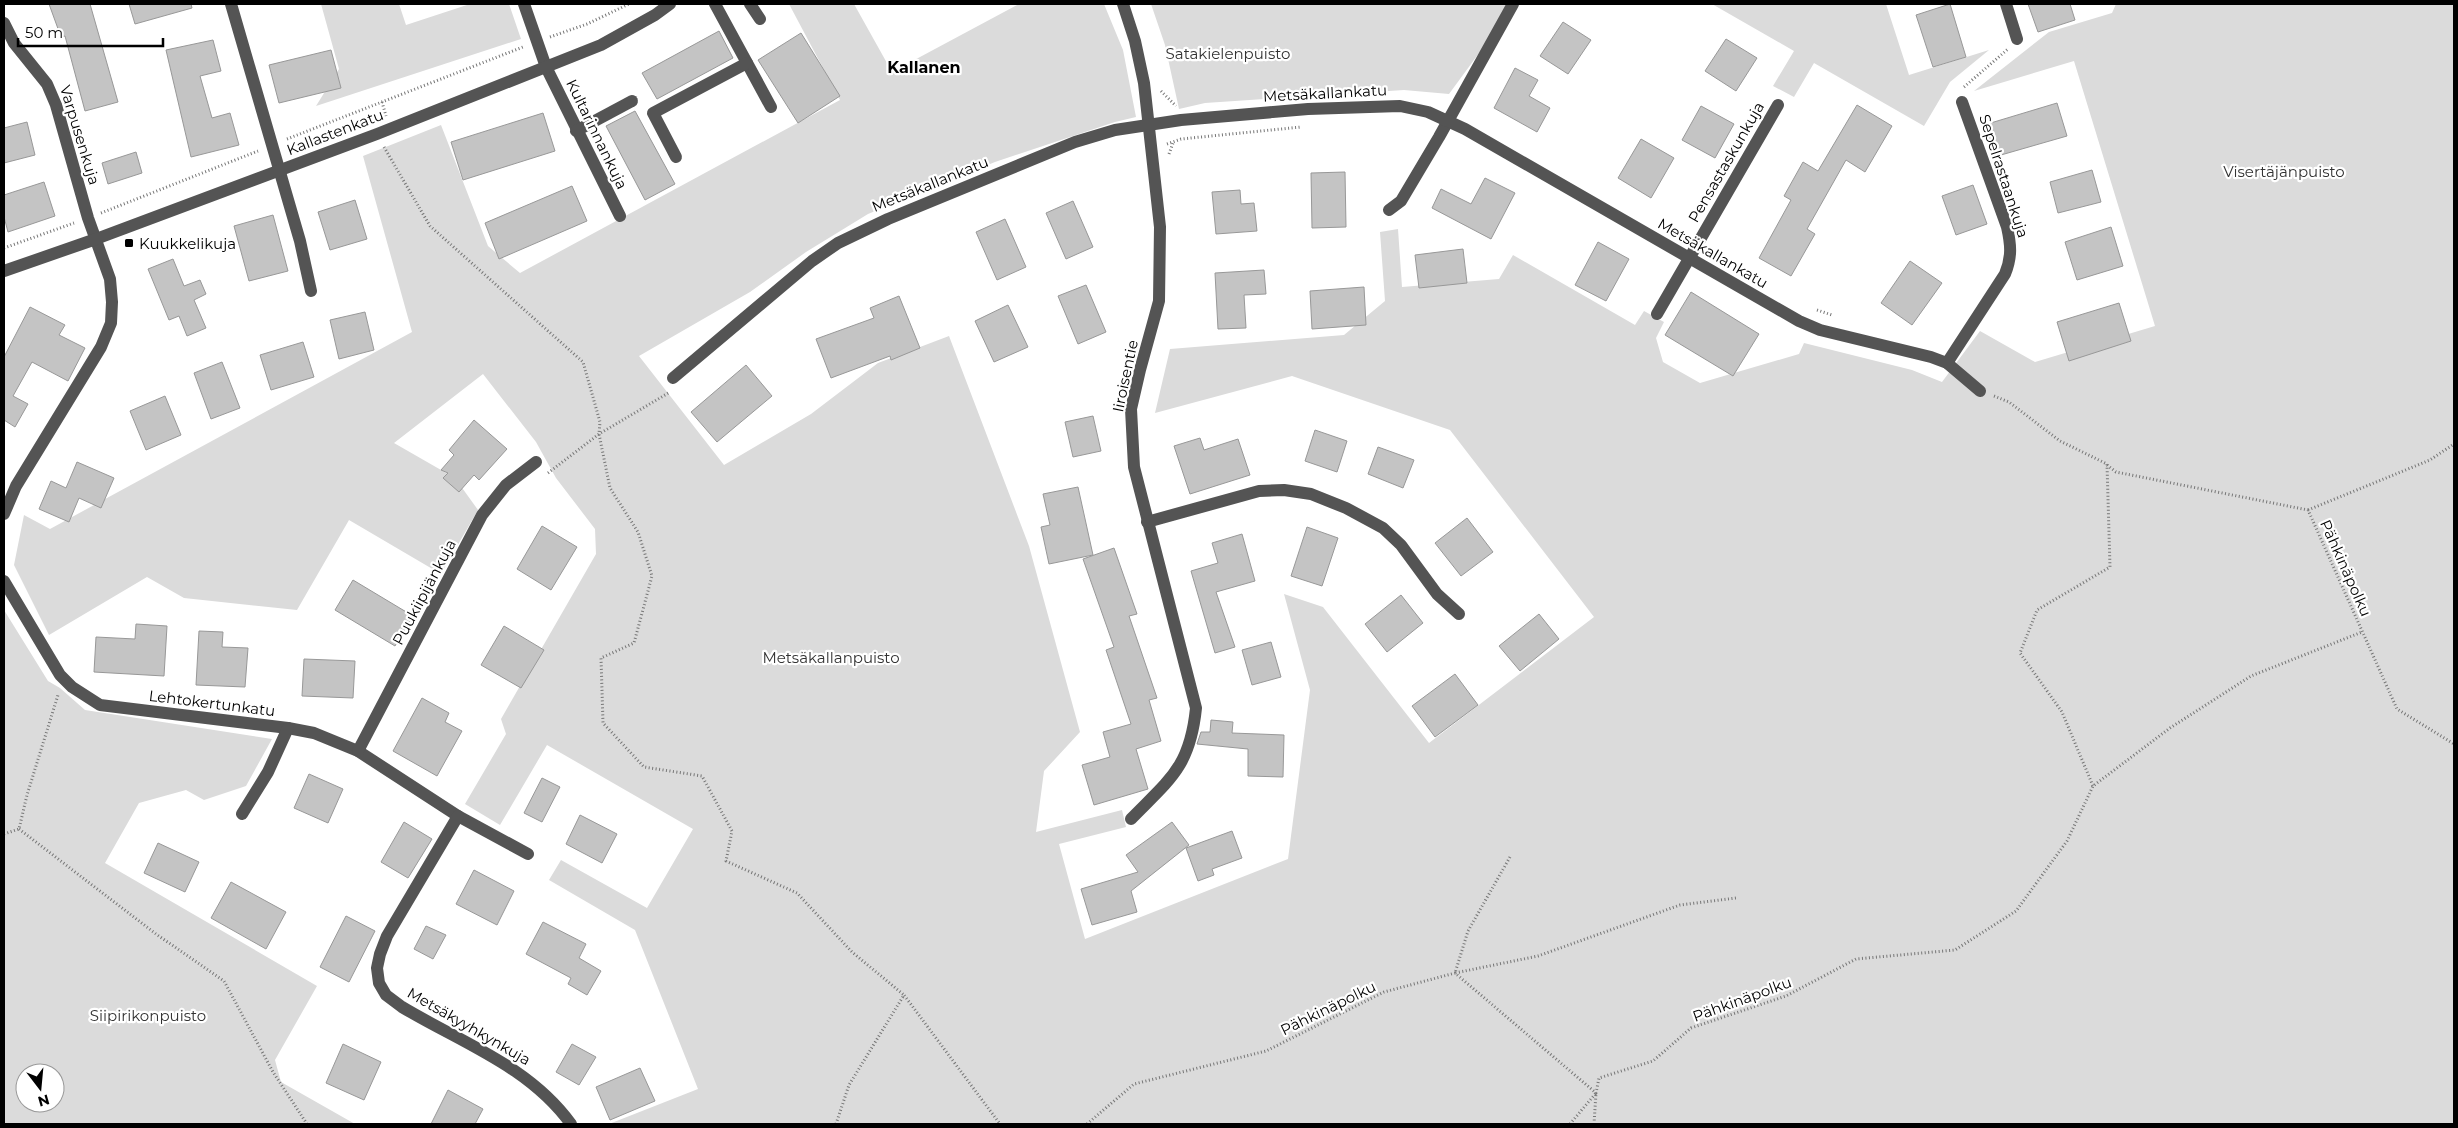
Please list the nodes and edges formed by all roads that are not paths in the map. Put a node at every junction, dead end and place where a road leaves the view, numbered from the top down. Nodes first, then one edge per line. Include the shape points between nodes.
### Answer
1 (231, 4) edge
2 (524, 4) edge
3 (670, 4) edge
4 (715, 4) edge
5 (750, 4) edge
6 (1123, 4) edge
7 (1513, 4) edge
8 (2006, 4) edge
9 (760, 19) dead end
10 (4, 23) edge
11 (2017, 39) road end
12 (747, 63) junction
13 (546, 67) junction
14 (632, 102) dead end
15 (1962, 102) road end
16 (1778, 105) dead end
17 (771, 107) dead end
18 (1448, 120) junction
19 (1149, 124) junction
20 (576, 131) junction
21 (676, 157) dead end
22 (279, 170) junction
23 (1389, 210) dead end
24 (620, 216) dead end
25 (96, 239) junction
26 (1689, 257) junction
27 (4, 271) edge
28 (311, 291) dead end
29 (1657, 314) dead end
30 (1947, 363) junction
31 (673, 384) road end
32 (1980, 391) road end
33 (536, 462) dead end
34 (4, 514) edge
35 (1147, 522) junction
36 (4, 581) edge
37 (1459, 614) dead end
38 (288, 728) junction
39 (358, 751) junction
40 (242, 814) dead end
41 (458, 816) junction
42 (1131, 819) dead end
43 (528, 854) dead end
44 (571, 1124) edge

1 - 22 street
2 - 13 street, Kultarinnankuja
3 - 13 street, Kallastenkatu via 609,41
4 - 12 street
5 - 9 street
6 - 19 street, Iiroisentie via 1135,41
7 - 18 street
8 - 11 street
10 - 25 street, Varpusenkuja via 14,43 47,84 56,104
12 - 17 street
12 - 21 street via 653,113
13 - 20 street, Kultarinnankuja
13 - 22 street, Kallastenkatu
14 - 20 street
15 - 30 street, Sepelrastaankuja via 2011,245 2005,274
16 - 26 street, Pensastaskunkuja
18 - 19 street, Metsäkallankatu via 1400,106 1308,109
18 - 23 street via 1401,201
18 - 26 street, Metsäkallankatu
19 - 31 street, Metsäkallankatu via 1075,142 838,243 812,261
19 - 35 street, Iiroisentie via 1160,227 1159,301 1131,409 1134,467
20 - 24 street, Kultarinnankuja
22 - 25 street, Kallastenkatu
22 - 28 street
25 - 27 street, Kallastenkatu
25 - 34 street via 110,279 111,323 101,347 16,486
26 - 29 street, Pensastaskunkuja
26 - 30 street, Metsäkallankatu via 1820,330
30 - 32 street, Metsäkallankatu
33 - 39 street, Puukiipijänkuja via 506,485 482,515
35 - 37 street via 1259,491 1311,494 1383,528
35 - 42 street, Iiroisentie via 1196,708 1194,734 1187,755 1174,776
36 - 38 street, Lehtokertunkatu via 60,675 100,705
38 - 39 street, Lehtokertunkatu via 314,733
38 - 40 street via 268,772
39 - 41 street, Lehtokertunkatu
41 - 43 street, Lehtokertunkatu
41 - 44 street, Metsäkyyhkynkuja via 387,936 377,968 379,983 386,995 402,1008 514,1069 535,1084 556,1103

